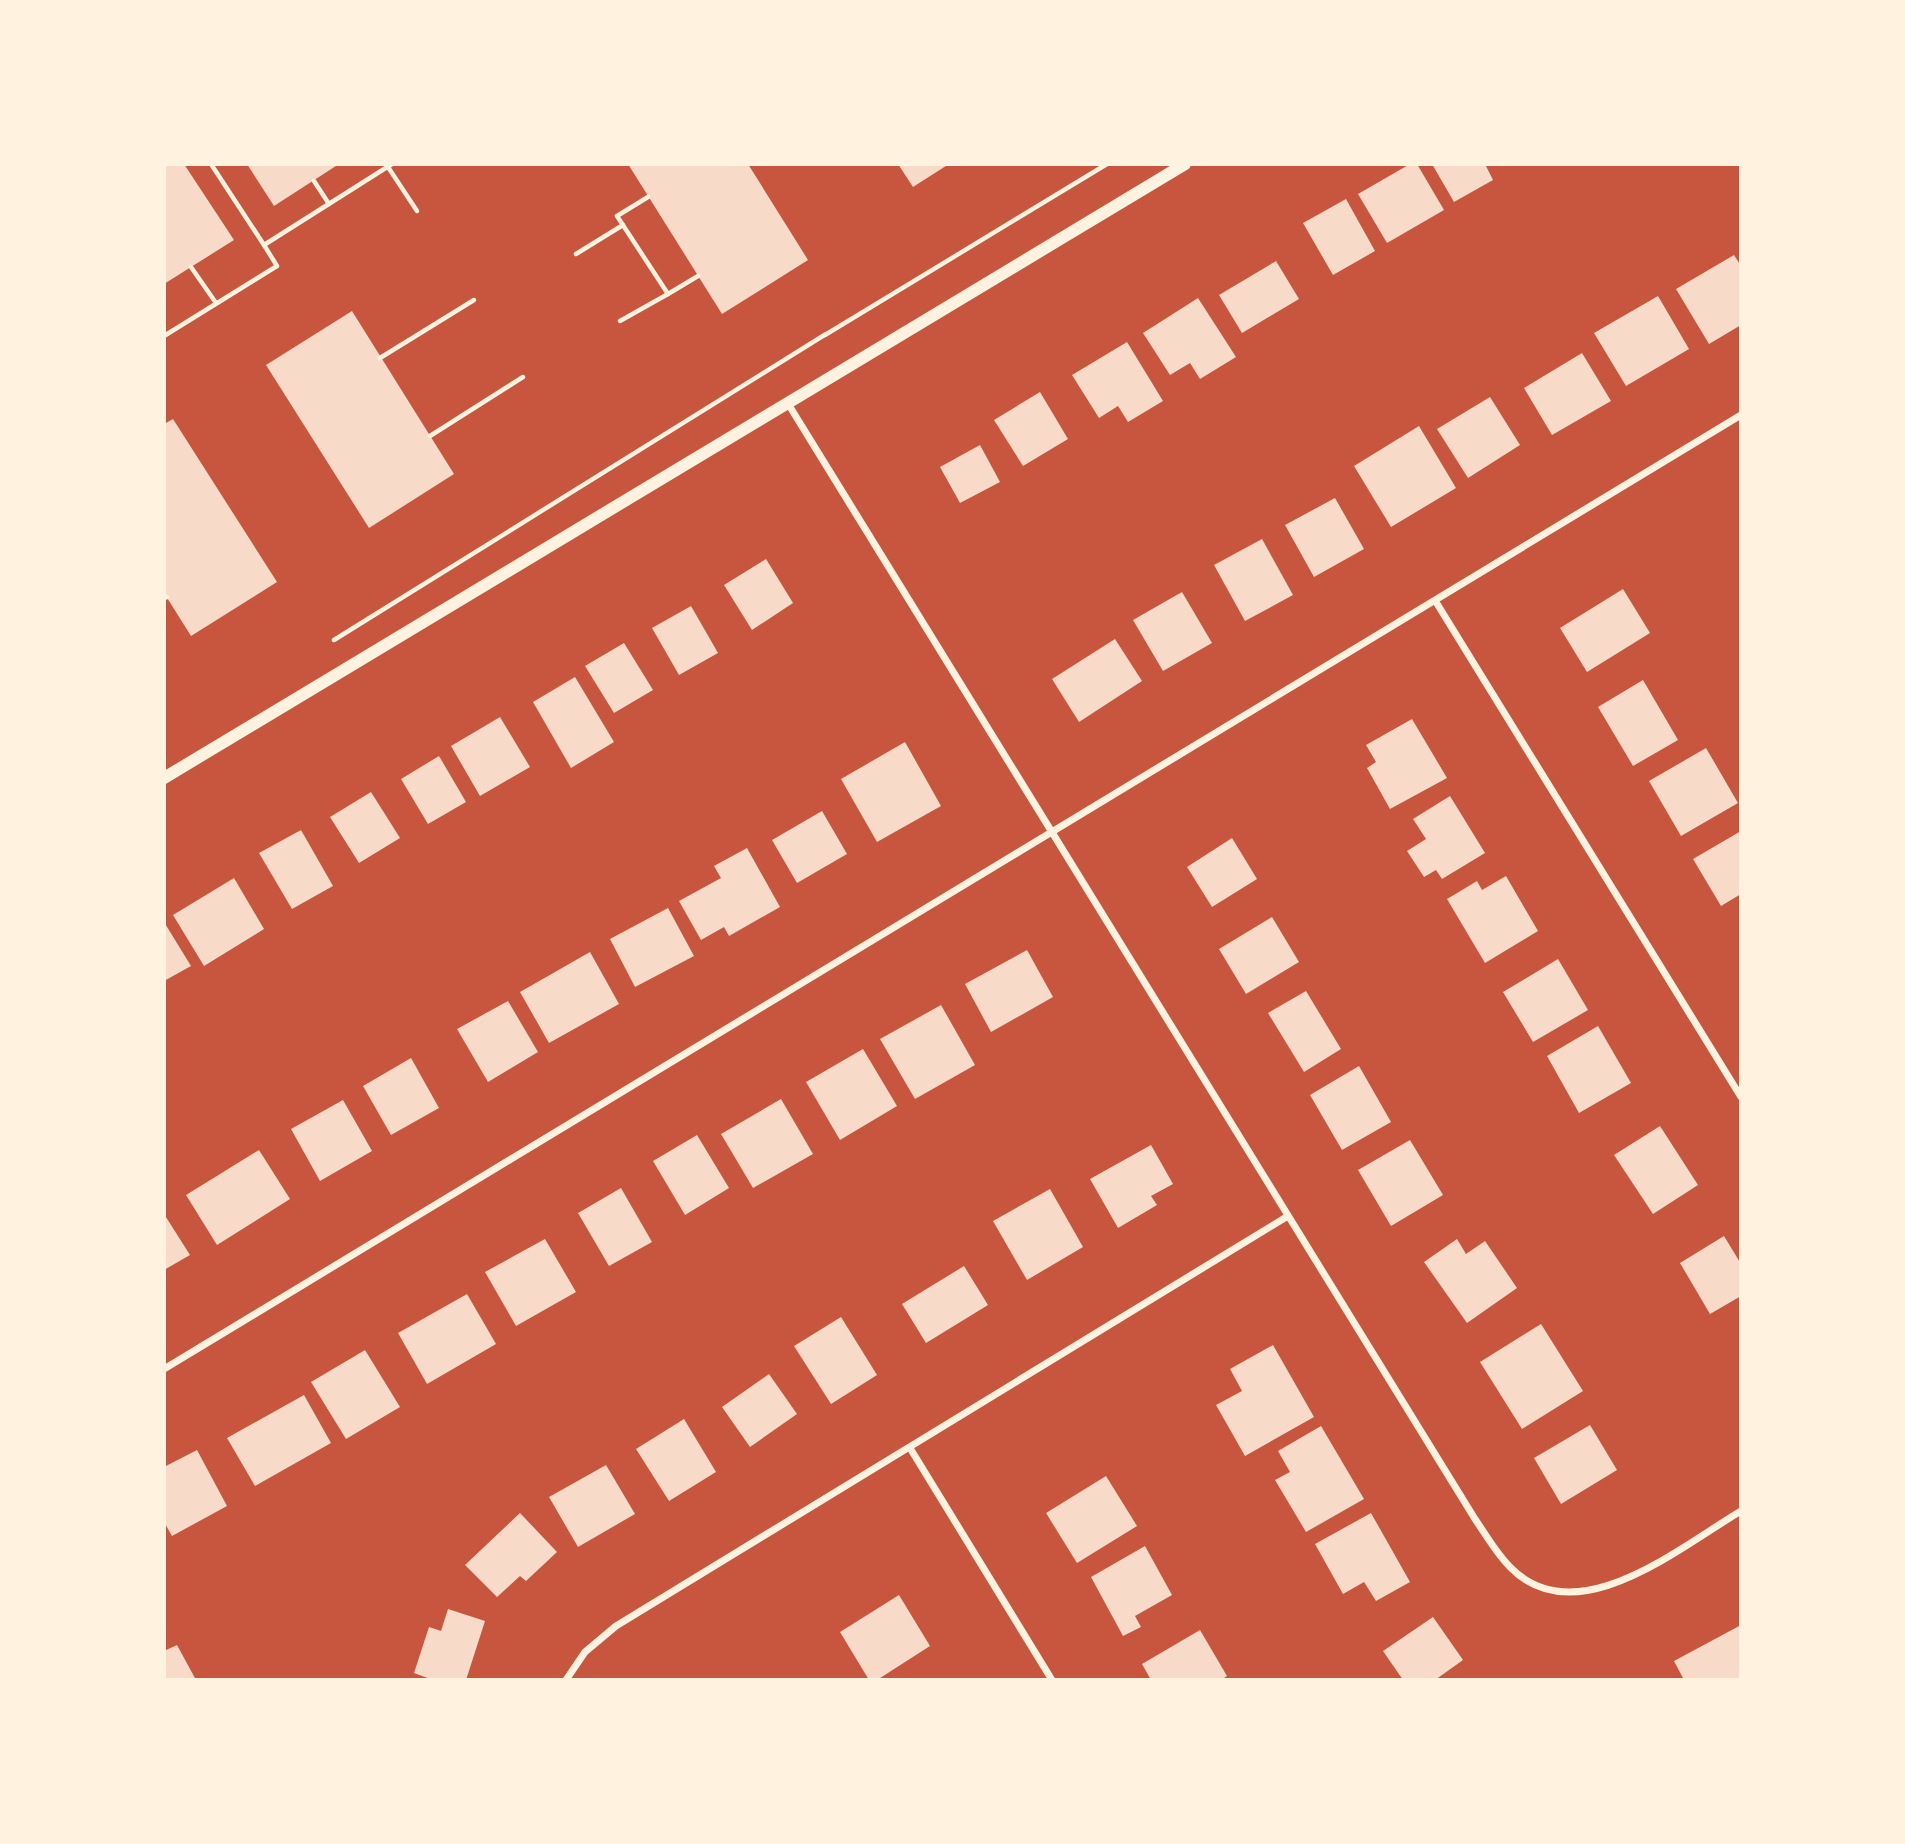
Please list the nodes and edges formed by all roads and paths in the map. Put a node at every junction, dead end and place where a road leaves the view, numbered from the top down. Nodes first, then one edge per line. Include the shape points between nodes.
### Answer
1 (211, 164) edge
2 (1107, 164) edge
3 (1185, 164) edge
4 (390, 166) edge
5 (314, 181) dead end
6 (648, 197) dead end
7 (329, 204) junction
8 (417, 211) dead end
9 (623, 225) junction
10 (264, 245) junction
11 (576, 254) dead end
12 (191, 267) dead end
13 (698, 276) dead end
14 (668, 294) junction
15 (474, 300) dead end
16 (216, 303) junction
17 (620, 321) dead end
18 (826, 334) dead end
19 (164, 336) edge
20 (809, 345) junction
21 (380, 358) dead end
22 (523, 377) dead end
23 (787, 402) junction
24 (1741, 415) edge
25 (430, 436) dead end
26 (1436, 602) junction
27 (330, 643) dead end
28 (164, 778) edge
29 (1052, 830) junction
30 (1741, 1097) edge
31 (1288, 1216) junction
32 (164, 1369) edge
33 (910, 1448) junction
34 (1741, 1511) edge
35 (566, 1679) edge
36 (1052, 1679) edge

1 - 10 path
2 - 20 path
3 - 23 street
4 - 7 path
4 - 8 path
5 - 7 path
6 - 9 path via 617,216
7 - 10 path
9 - 11 path
9 - 14 path
10 - 16 path via 277,266
12 - 16 path
13 - 14 path
14 - 17 path
15 - 21 path
16 - 19 path
18 - 20 path
20 - 27 path
22 - 25 path
23 - 28 street
23 - 29 street
24 - 26 street
26 - 29 street
26 - 30 street
29 - 31 street
29 - 32 street
31 - 33 street
31 - 34 street via 1475,1519 1498,1553 1524,1578 1555,1592 1601,1589 1630,1577
33 - 35 street via 616,1626 584,1653
33 - 36 street

